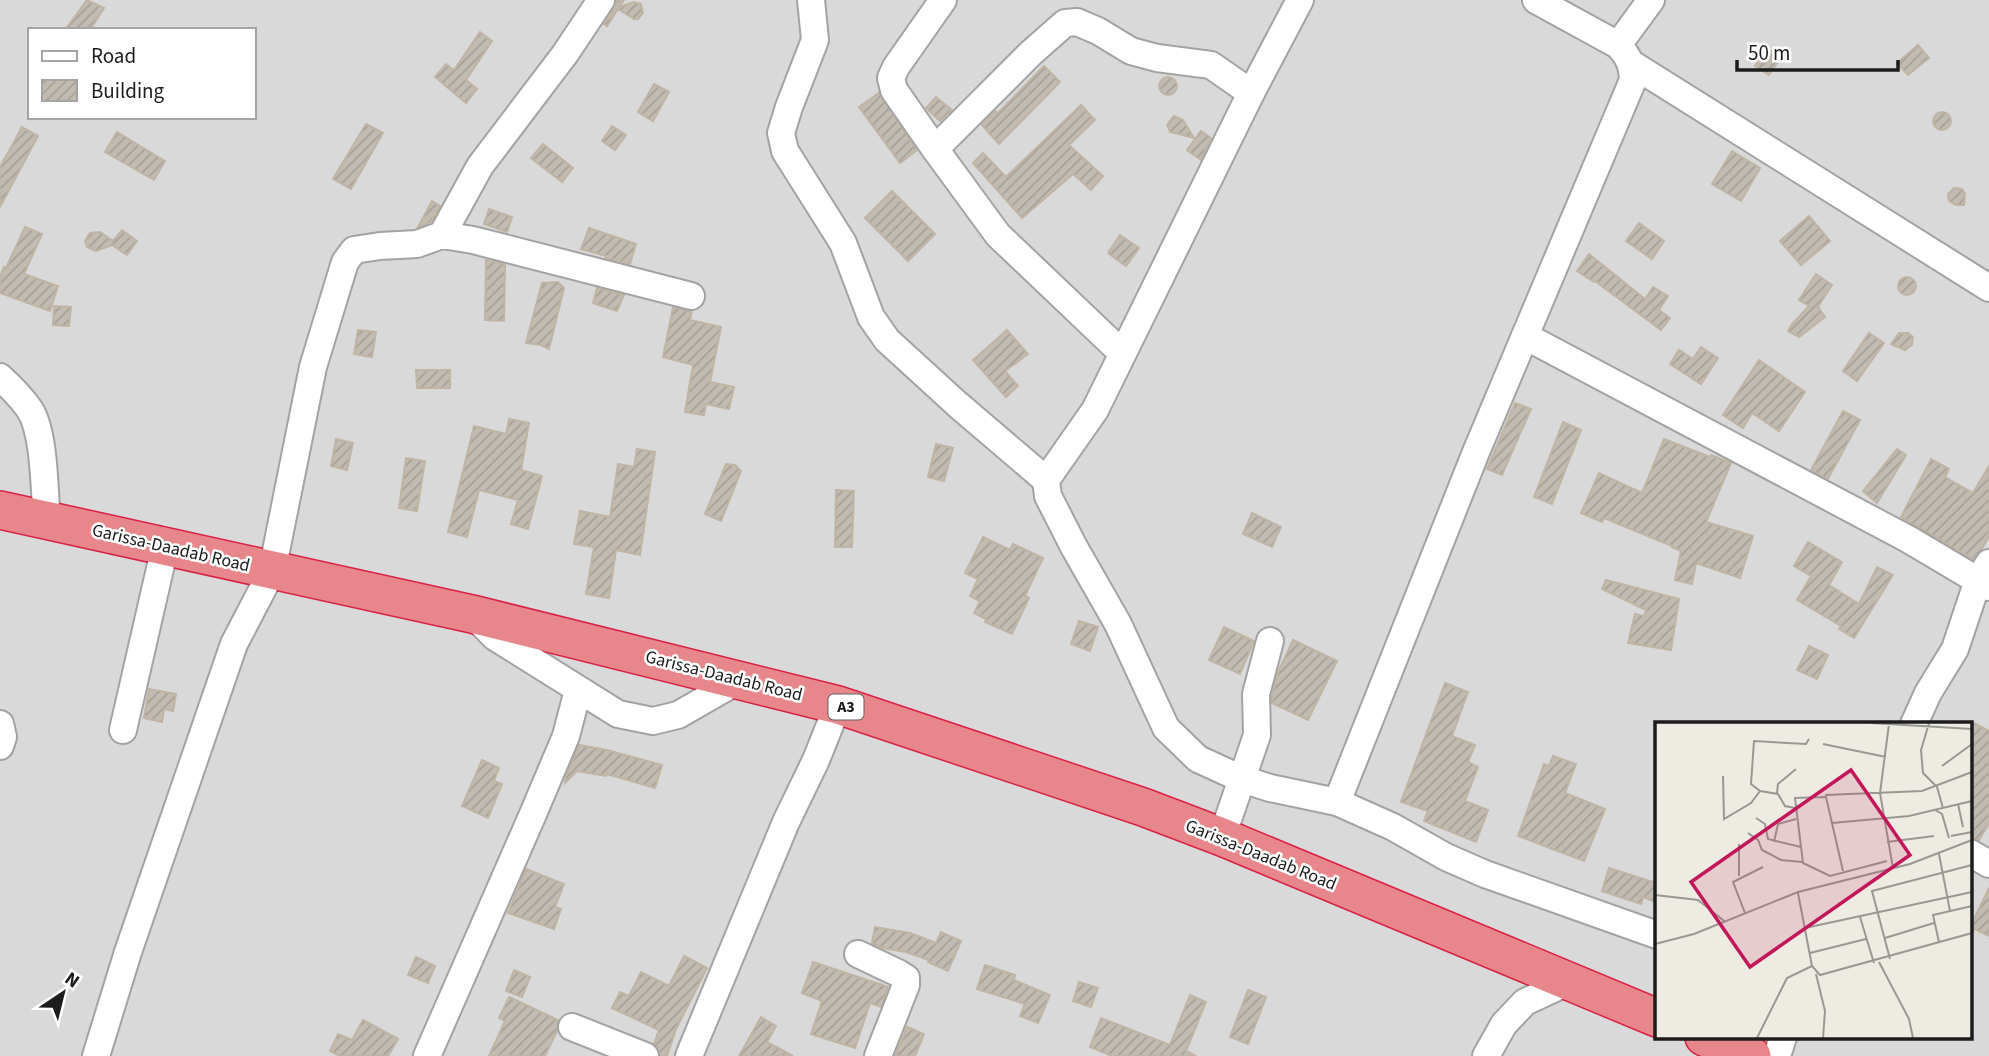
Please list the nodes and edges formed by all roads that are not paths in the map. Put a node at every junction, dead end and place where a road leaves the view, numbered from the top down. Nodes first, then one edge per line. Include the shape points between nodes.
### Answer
1 (601, 0) edge
2 (811, 0) edge
3 (943, 0) edge
4 (1300, 0) edge
5 (1536, 0) edge
6 (1651, 0) edge
7 (1625, 55) junction
8 (1251, 93) junction
9 (934, 149) junction
10 (442, 235) junction
11 (1989, 288) edge
12 (691, 296) dead end
13 (1525, 336) junction
14 (1122, 353) junction
15 (0, 377) edge
16 (1046, 480) junction
17 (0, 510) edge
18 (47, 520) junction
19 (165, 547) junction
20 (272, 571) junction
21 (1985, 577) edge
22 (472, 614) junction
23 (1270, 641) dead end
24 (739, 680) junction
25 (578, 690) junction
26 (838, 705) junction
27 (1914, 722) edge
28 (0, 724) edge
29 (122, 730) dead end
30 (0, 746) edge
31 (1242, 779) junction
32 (1337, 802) junction
33 (1222, 837) junction
34 (1972, 854) edge
35 (1989, 864) edge
36 (1655, 934) edge
37 (858, 954) dead end
38 (1568, 982) junction
39 (1655, 1017) edge
40 (572, 1027) dead end
41 (1707, 1038) edge
42 (1783, 1038) edge
43 (694, 1054) edge
44 (96, 1056) edge
45 (427, 1056) edge
46 (645, 1056) edge
47 (878, 1056) edge
48 (1486, 1056) edge
49 (1752, 1056) edge
50 (1777, 1056) edge

1 - 10 street via 480,166
2 - 16 street via 815,40 781,133 785,151 843,243 872,317 887,340
3 - 9 street via 891,78 894,90
4 - 8 street
5 - 7 street
6 - 7 street
7 - 11 street
7 - 13 street via 1633,80
8 - 9 street via 1211,65 1131,51 1077,22 1065,23
8 - 14 street
9 - 14 street via 998,234
10 - 12 street
10 - 20 street via 417,244 354,250 345,262 313,367
13 - 21 street
13 - 32 street
14 - 16 street via 1094,410
15 - 18 street via 31,412 39,435
16 - 31 street via 1048,496 1118,624 1166,728 1198,759
17 - 18 highway, Garissa-Daadab Road / A3
18 - 19 highway, Garissa-Daadab Road / A3
19 - 20 highway, Garissa-Daadab Road / A3
19 - 29 street
20 - 22 highway, Garissa-Daadab Road / A3
20 - 44 street via 233,644
21 - 27 street via 1955,649
22 - 24 highway, Garissa-Daadab Road / A3
22 - 25 street via 495,637
23 - 31 street via 1256,694 1256,735
24 - 25 street via 678,715 653,722 618,714
24 - 26 highway, Garissa-Daadab Road / A3
25 - 45 street via 566,736 534,814
26 - 33 highway, Garissa-Daadab Road / A3
26 - 43 street
28 - 30 street
31 - 32 street
31 - 33 street
32 - 36 street via 1485,874
33 - 38 highway, Garissa-Daadab Road / A3
34 - 35 street
37 - 47 street via 906,978
38 - 39 highway, Garissa-Daadab Road / A3
38 - 48 street via 1525,1002 1504,1024
40 - 46 street
41 - 49 highway
42 - 50 street

